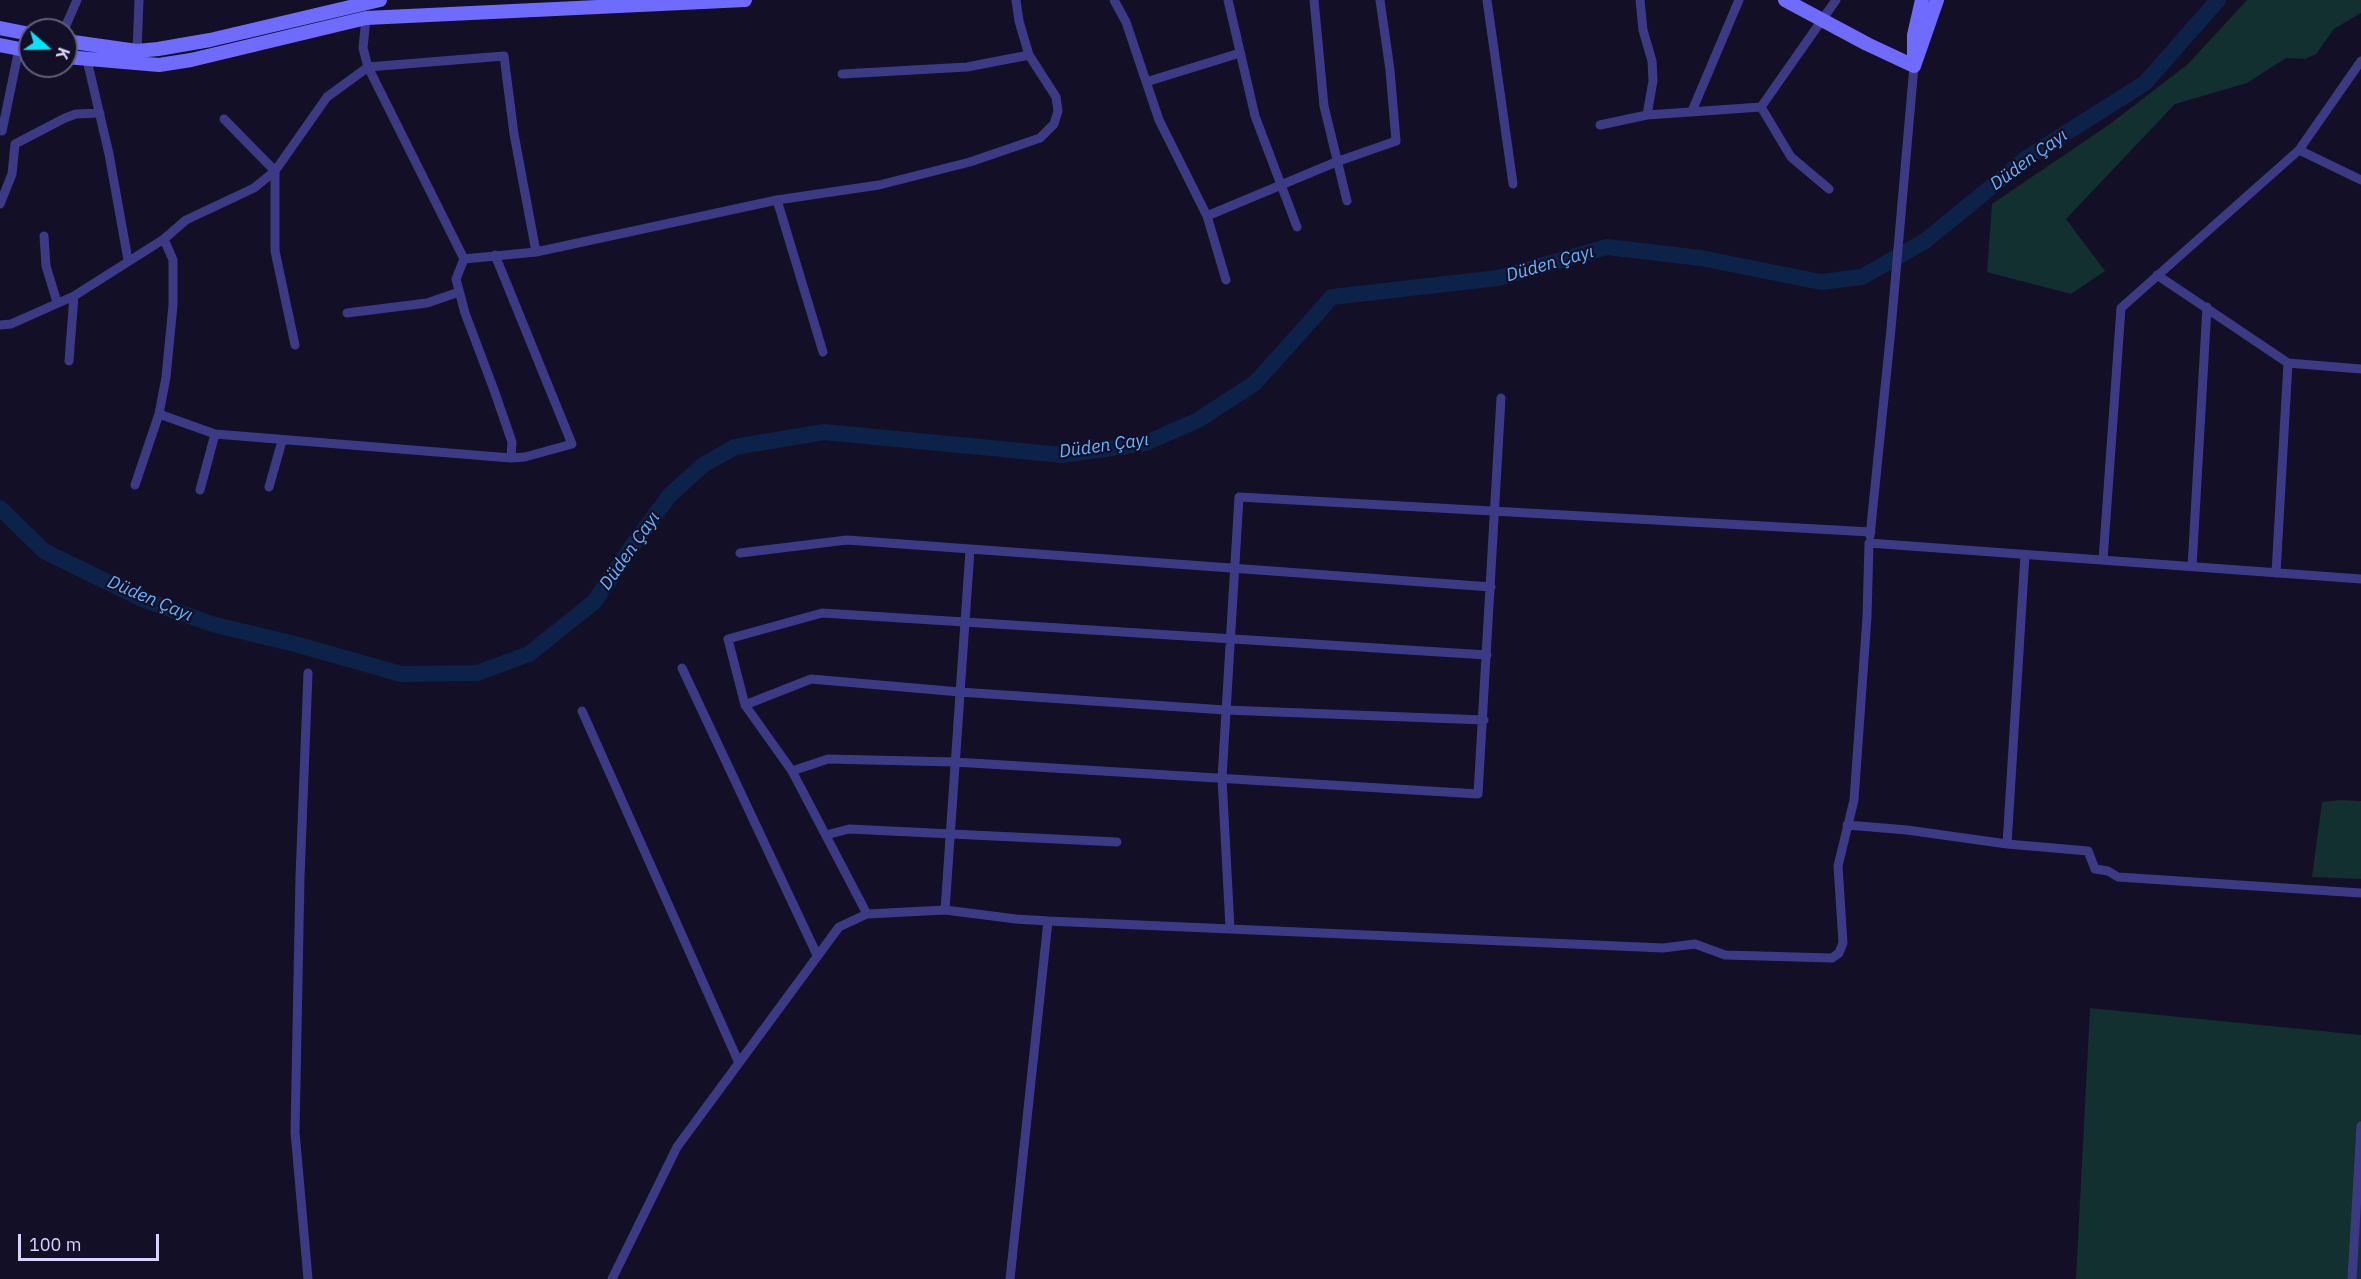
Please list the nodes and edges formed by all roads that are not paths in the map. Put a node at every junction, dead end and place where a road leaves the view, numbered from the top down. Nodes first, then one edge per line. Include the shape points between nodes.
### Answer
1 (77, 0) edge
2 (139, 0) edge
3 (380, 0) edge
4 (746, 0) edge
5 (1016, 0) edge
6 (1114, 0) edge
7 (1228, 0) edge
8 (1314, 0) edge
9 (1380, 0) edge
10 (1487, 0) edge
11 (1640, 0) edge
12 (1739, 0) edge
13 (1785, 0) edge
14 (1836, 0) edge
15 (1922, 0) edge
16 (1937, 0) edge
17 (364, 2) junction
18 (69, 18) edge
19 (366, 18) junction
20 (1824, 20) junction
21 (0, 28) edge
22 (18, 32) edge
23 (78, 43) edge
24 (0, 45) edge
25 (18, 49) edge
26 (136, 51) junction
27 (1239, 53) junction
28 (1029, 55) junction
29 (78, 59) edge
30 (87, 60) junction
31 (2361, 61) edge
32 (1914, 66) junction
33 (368, 67) junction
34 (842, 74) dead end
35 (18, 75) edge
36 (1146, 82) junction
37 (1761, 107) junction
38 (1692, 111) junction
39 (99, 113) junction
40 (1647, 115) junction
41 (224, 119) dead end
42 (1600, 125) dead end
43 (2, 131) dead end
44 (2300, 150) junction
45 (1336, 162) junction
46 (275, 171) junction
47 (2361, 180) edge
48 (1513, 184) dead end
49 (1281, 185) junction
50 (1829, 189) dead end
51 (777, 200) junction
52 (1347, 201) dead end
53 (0, 204) edge
54 (1207, 216) junction
55 (1297, 227) dead end
56 (44, 236) dead end
57 (164, 239) junction
58 (536, 252) junction
59 (495, 255) junction
60 (464, 259) junction
61 (128, 260) junction
62 (2157, 275) junction
63 (1226, 280) dead end
64 (459, 292) junction
65 (74, 296) junction
66 (57, 302) junction
67 (2207, 307) junction
68 (347, 313) dead end
69 (0, 325) edge
70 (295, 345) dead end
71 (823, 352) dead end
72 (69, 361) dead end
73 (2288, 363) junction
74 (2361, 369) edge
75 (1501, 398) dead end
76 (159, 414) junction
77 (215, 434) junction
78 (282, 441) junction
79 (511, 458) junction
80 (135, 485) dead end
81 (269, 487) dead end
82 (200, 490) dead end
83 (1496, 512) junction
84 (1871, 532) junction
85 (1869, 543) junction
86 (970, 550) junction
87 (740, 553) dead end
88 (2025, 555) junction
89 (2103, 560) junction
90 (2192, 567) junction
91 (1235, 569) junction
92 (2276, 573) junction
93 (2361, 579) edge
94 (1491, 587) junction
95 (965, 622) junction
96 (1230, 639) junction
97 (1487, 655) junction
98 (682, 668) dead end
99 (308, 673) dead end
100 (960, 692) junction
101 (746, 705) junction
102 (1226, 710) junction
103 (582, 711) dead end
104 (1484, 720) junction
105 (955, 762) junction
106 (792, 771) junction
107 (1222, 778) junction
108 (1847, 825) junction
109 (826, 835) junction
110 (950, 835) junction
111 (1117, 842) dead end
112 (2007, 844) junction
113 (2361, 893) edge
114 (945, 910) junction
115 (867, 914) junction
116 (1048, 921) junction
117 (1230, 928) junction
118 (817, 955) junction
119 (739, 1063) junction
120 (2361, 1126) edge
121 (308, 1279) edge
122 (612, 1279) edge
123 (1010, 1279) edge
124 (2352, 1279) edge

1 - 18 street
2 - 26 street
3 - 17 main road
4 - 19 main road
5 - 28 street
6 - 36 street via 1126,22
7 - 27 street
8 - 45 street via 1324,106
9 - 45 street via 1396,141
10 - 48 street
11 - 40 street via 1652,61
12 - 38 street
13 - 20 main road
14 - 20 street
15 - 32 main road via 1914,35
16 - 32 main road
17 - 19 main road
17 - 26 main road via 210,40
19 - 30 main road via 159,65
19 - 33 street via 363,48
20 - 32 main road
20 - 37 street
21 - 22 main road
23 - 26 main road
24 - 25 main road
27 - 36 street
27 - 49 street via 1255,116
28 - 34 street via 967,66
28 - 51 street via 1056,97 1058,111 1054,123 1040,138 970,162 879,185
29 - 30 main road
30 - 39 street
31 - 44 street
32 - 84 street
33 - 46 street via 327,97
33 - 58 street via 504,56
33 - 60 street
35 - 43 street
36 - 54 street via 1159,120
37 - 38 street
37 - 50 street via 1791,157
38 - 40 street
39 - 53 street via 65,118 15,144 12,174
39 - 61 street
40 - 42 street
41 - 46 street
44 - 47 street
44 - 62 street
45 - 49 street
45 - 52 street
46 - 57 street via 254,188 186,220
46 - 70 street via 275,251
49 - 54 street
49 - 55 street
51 - 58 street
51 - 71 street
54 - 63 street
56 - 66 street via 46,266
57 - 61 street
57 - 76 street via 173,260 173,305
58 - 59 street
59 - 60 street
59 - 79 street via 572,444
60 - 64 street via 456,279
61 - 65 street
62 - 67 street
62 - 89 street via 2121,308
64 - 68 street via 427,303
64 - 79 street via 512,442
65 - 66 street
65 - 72 street
66 - 69 street via 11,324
67 - 73 street
67 - 90 street
73 - 74 street
73 - 92 street
75 - 83 street
76 - 77 street
76 - 80 street
77 - 78 street
77 - 82 street
78 - 79 street
78 - 81 street
83 - 84 street
83 - 91 street via 1239,498
83 - 94 street
84 - 85 street
85 - 88 street
85 - 108 street via 1854,801
86 - 87 street via 848,540
86 - 91 street
86 - 95 street
88 - 89 street
88 - 112 street
89 - 90 street
90 - 92 street
91 - 94 street
91 - 96 street
92 - 93 street
94 - 97 street
95 - 96 street
95 - 100 street
95 - 101 street via 822,614 728,639
96 - 97 street
96 - 102 street
97 - 104 street
98 - 118 street
99 - 121 street via 295,1132
100 - 101 street via 811,679
100 - 102 street
100 - 105 street
101 - 106 street
102 - 104 street
102 - 107 street
103 - 119 street
104 - 107 street via 1478,794
105 - 106 street via 828,759
105 - 107 street
105 - 110 street
106 - 109 street
107 - 117 street
108 - 112 street
108 - 117 street via 1838,866 1843,943 1832,958 1725,955 1695,944 1663,948
109 - 110 street via 849,829
109 - 115 street
110 - 111 street
110 - 114 street
112 - 113 street via 2088,850 2095,868 2118,877
114 - 115 street
114 - 116 street
115 - 118 street via 839,927
116 - 117 street
116 - 123 street
118 - 119 street
119 - 122 street via 677,1147
120 - 124 street

